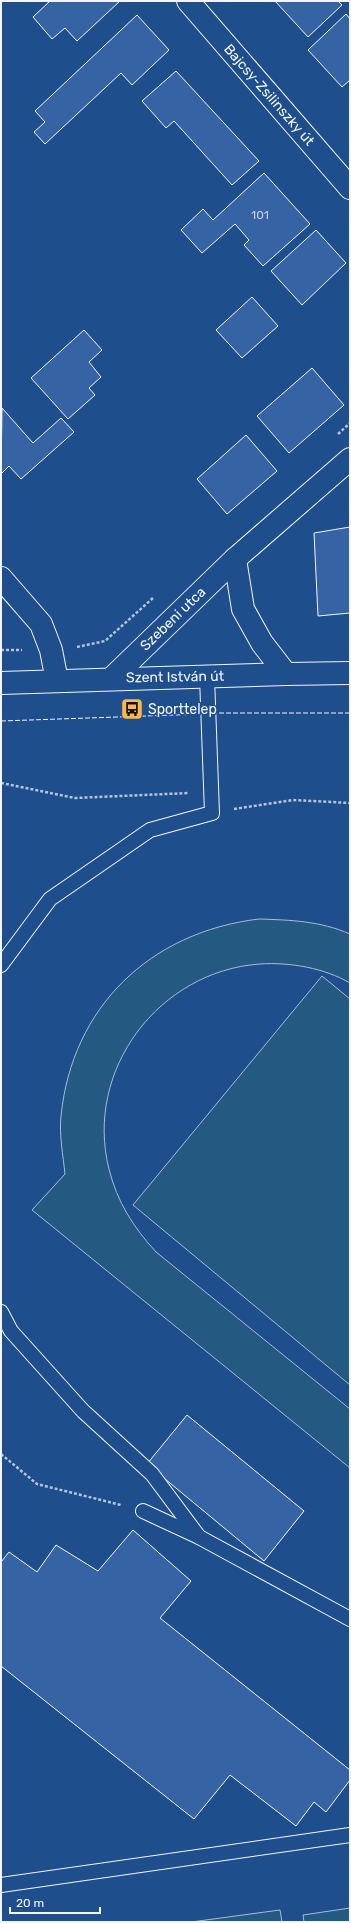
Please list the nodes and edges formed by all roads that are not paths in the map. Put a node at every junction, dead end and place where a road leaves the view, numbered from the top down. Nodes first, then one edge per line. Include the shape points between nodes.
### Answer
1 (188, 1) edge
2 (350, 188) edge
3 (350, 459) edge
4 (235, 559) junction
5 (1, 578) edge
6 (350, 673) edge
7 (286, 674) junction
8 (207, 677) junction
9 (111, 679) junction
10 (57, 681) junction
11 (1, 683) edge
12 (1, 965) edge
13 (1, 1312) edge
14 (143, 1511) road end
15 (199, 1537) junction
16 (350, 1619) edge
17 (350, 1835) edge
18 (1, 1885) edge

1 - 2 street, Bajcsy-Zsilinszky út
3 - 4 street, Szebeni utca
4 - 7 street via 243,609 262,642
4 - 9 street, Szebeni utca
5 - 10 street via 41,624 51,650
6 - 7 street, Szent István út
7 - 8 street, Szent István út
8 - 9 street, Szent István út
8 - 12 lane via 212,813 150,830 50,899
9 - 10 street, Szent István út
10 - 11 street, Szent István út
13 - 15 lane via 11,1331 83,1411 152,1474
14 - 15 lane
15 - 16 lane
17 - 18 lane

